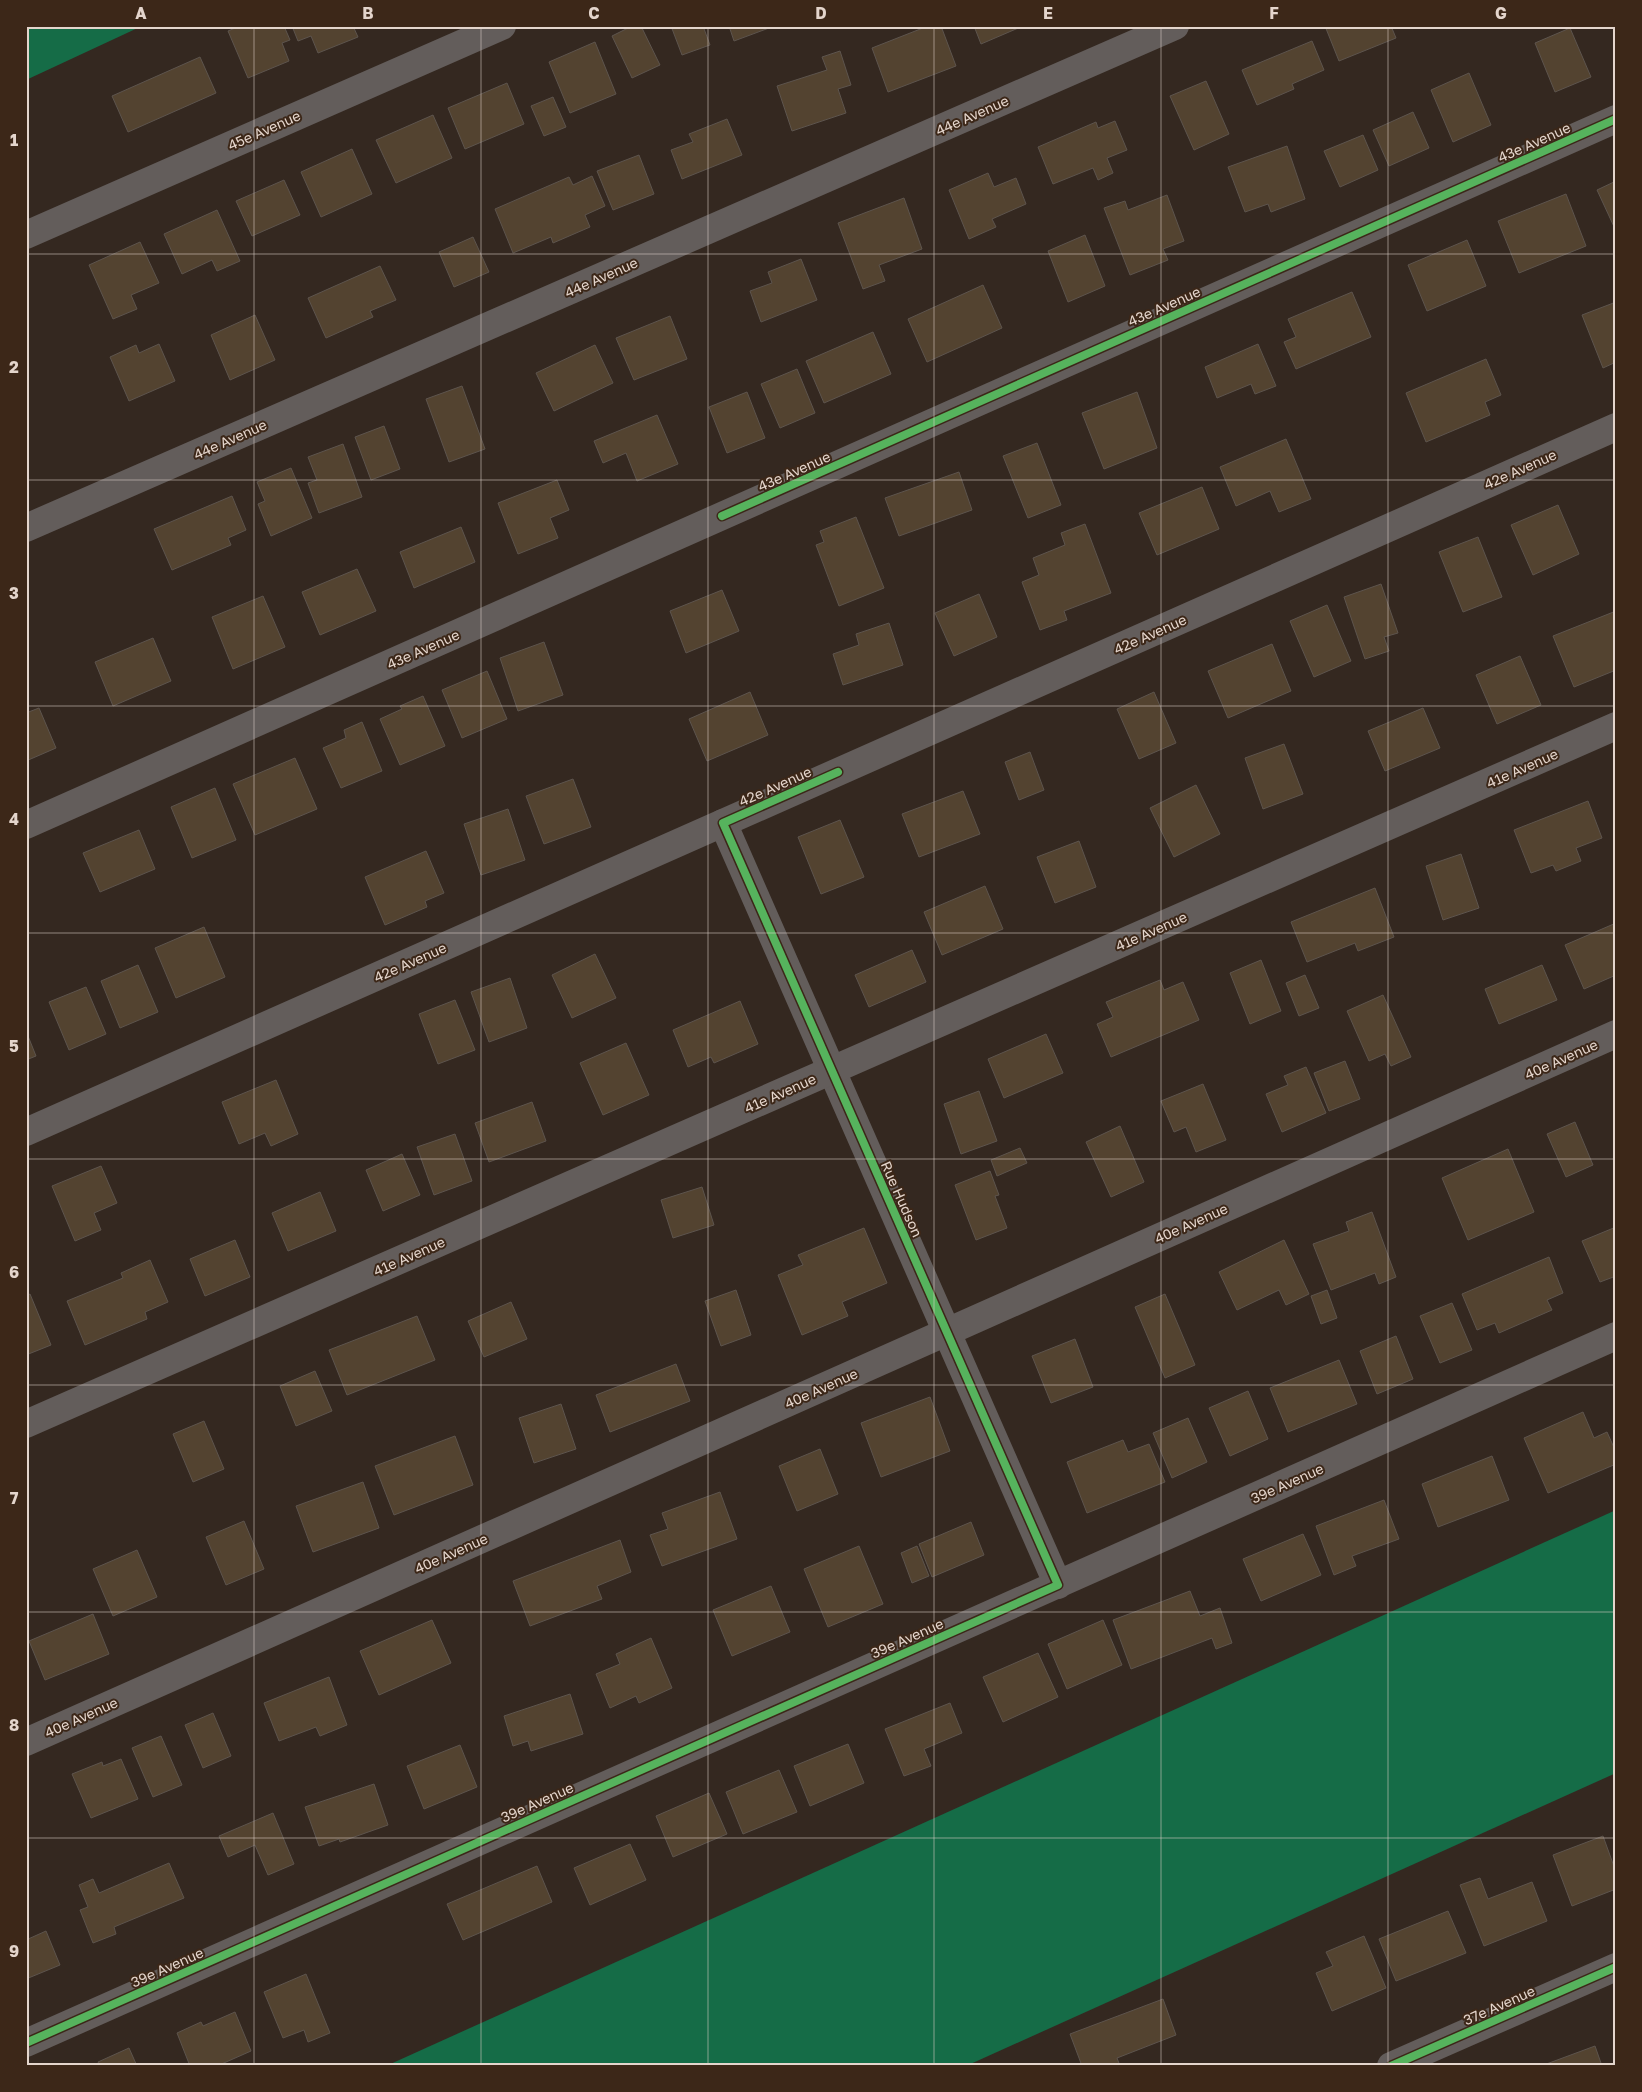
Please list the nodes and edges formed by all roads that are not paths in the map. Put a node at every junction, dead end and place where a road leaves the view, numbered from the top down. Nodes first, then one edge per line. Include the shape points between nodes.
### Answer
1 (502, 26) edge
2 (1175, 26) edge
3 (1616, 119) edge
4 (26, 234) edge
5 (1616, 427) edge
6 (26, 528) edge
7 (1616, 726) edge
8 (723, 823) junction
9 (26, 825) edge
10 (1616, 1034) edge
11 (832, 1070) junction
12 (26, 1132) edge
13 (947, 1332) junction
14 (1616, 1336) edge
15 (26, 1424) edge
16 (1058, 1584) junction
17 (26, 1742) edge
18 (1616, 1967) edge
19 (26, 2043) edge
20 (1392, 2066) edge

1 - 4 street, 45e Avenue
2 - 6 street, 44e Avenue
3 - 9 street, 43e Avenue
5 - 8 street, 42e Avenue
7 - 11 street, 41e Avenue
8 - 11 street, Rue Hudson
8 - 12 street, 42e Avenue
10 - 13 street, 40e Avenue
11 - 13 street, Rue Hudson
11 - 15 street, 41e Avenue
13 - 16 street, Rue Hudson
13 - 17 street, 40e Avenue
14 - 16 street, 39e Avenue
16 - 19 street, 39e Avenue
18 - 20 street, 37e Avenue

